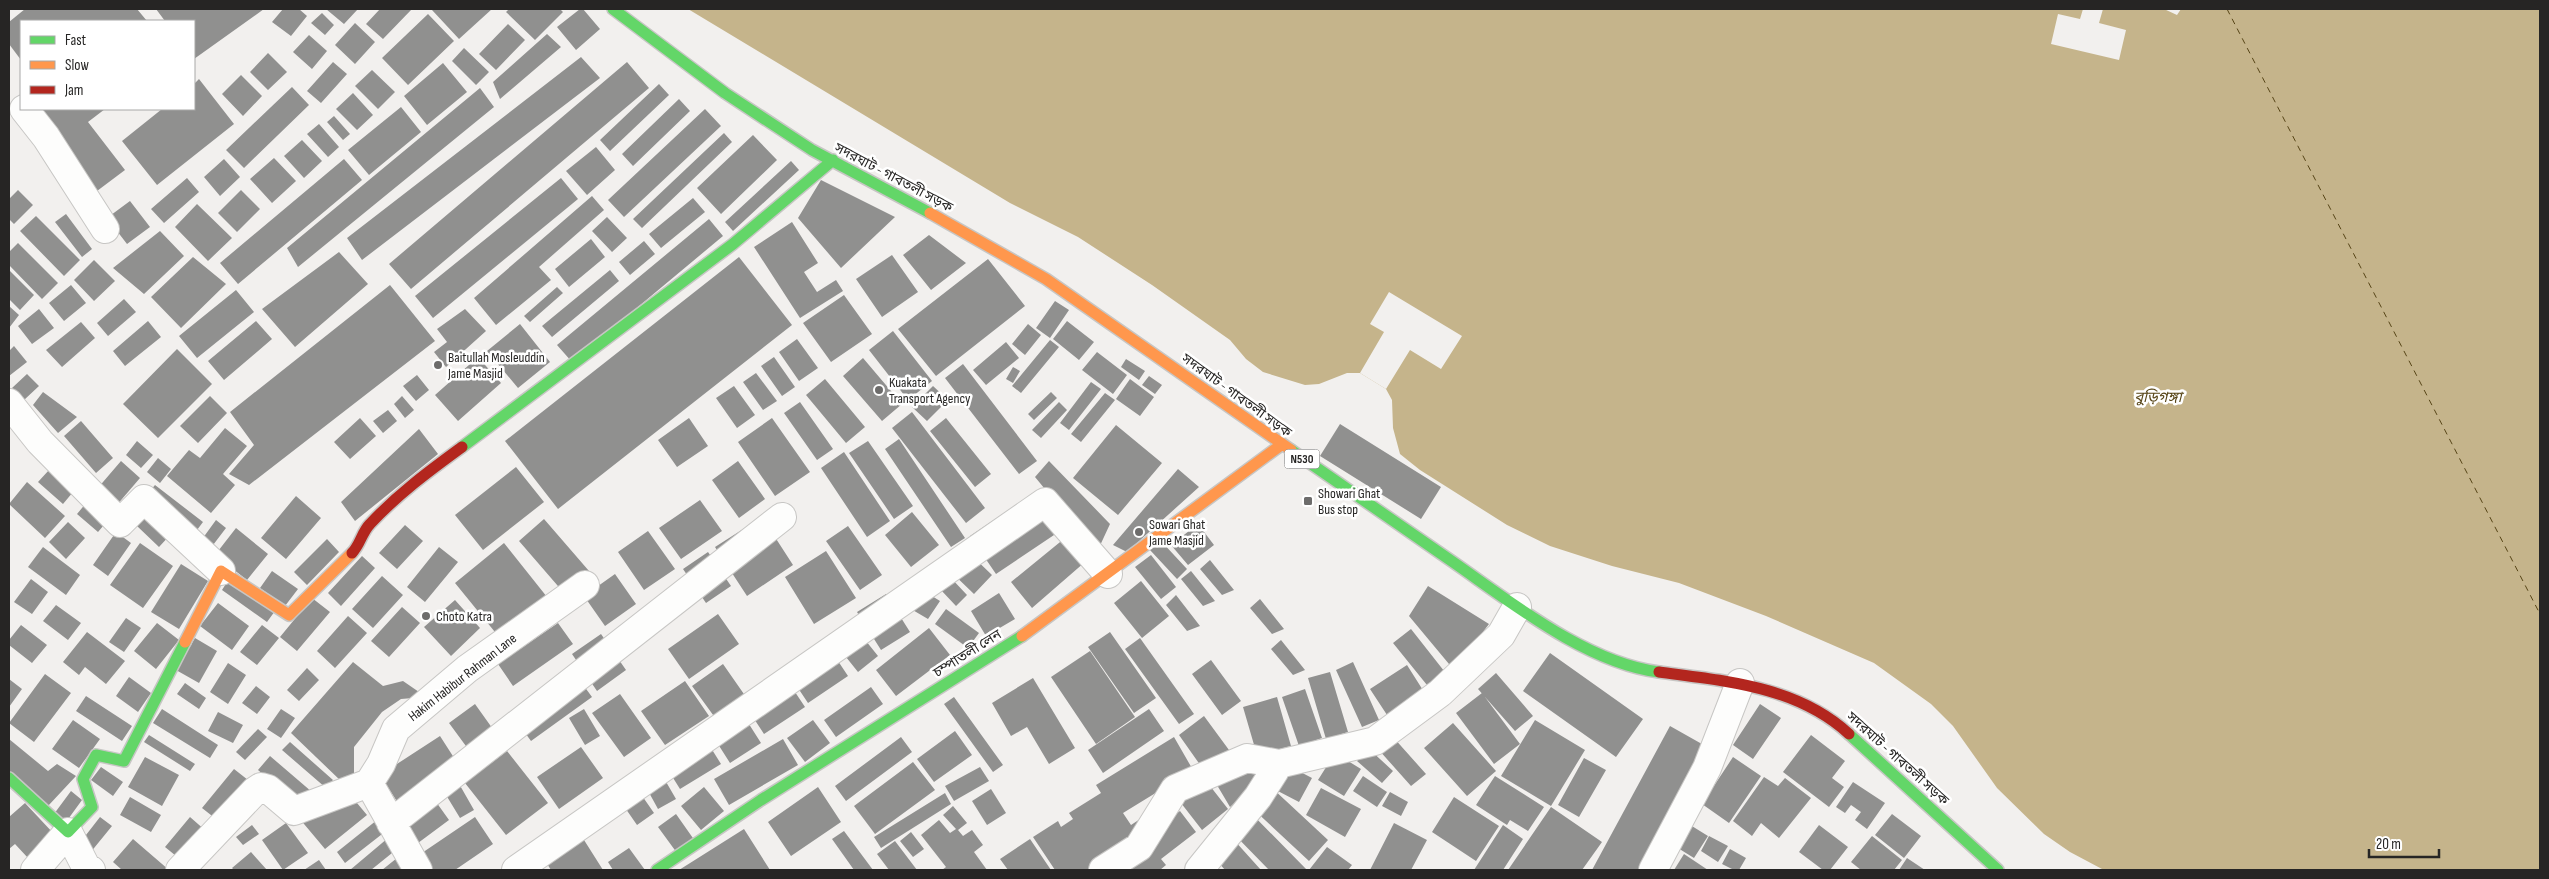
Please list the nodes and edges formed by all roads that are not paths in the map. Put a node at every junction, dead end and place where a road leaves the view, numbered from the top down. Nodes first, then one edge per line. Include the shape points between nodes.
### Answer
1 (613, 9) edge
2 (9, 96) edge
3 (20, 104) edge
4 (25, 110) edge
5 (833, 160) junction
6 (105, 229) dead end
7 (9, 403) edge
8 (1281, 445) junction
9 (782, 517) dead end
10 (221, 571) junction
11 (1108, 574) junction
12 (585, 586) dead end
13 (1516, 607) junction
14 (1740, 683) junction
15 (1279, 764) junction
16 (9, 778) edge
17 (369, 783) junction
18 (391, 823) junction
19 (68, 832) junction
20 (35, 870) edge
21 (91, 870) edge
22 (180, 870) edge
23 (418, 870) edge
24 (516, 870) edge
25 (657, 870) edge
26 (1103, 870) edge
27 (1199, 870) edge
28 (1653, 870) edge
29 (1998, 870) edge

1 - 5 main road, সদরঘাট - গাবতলী সড়ক / N530 via 725,93 812,150
2 - 3 street
4 - 6 street
5 - 8 main road, সদরঘাট - গাবতলী সড়ক / N530 via 1046,279
5 - 10 main road via 733,244 395,497 365,529 357,548 289,615
7 - 10 street via 40,442 120,523 144,500
8 - 11 main road, চম্পাতলী লেন
8 - 13 main road, সদরঘাট - গাবতলী সড়ক / N530
9 - 18 street
10 - 19 main road via 124,761 96,754 83,780 92,806
11 - 24 street via 1045,502
11 - 25 main road, চম্পাতলী লেন via 1033,629 761,800
12 - 17 street, Hakim Habibur Rahman Lane via 467,670 396,728
13 - 14 main road, সদরঘাট - গাবতলী সড়ক / N530 via 1586,650 1635,669
13 - 15 street via 1501,635 1446,686 1375,741
14 - 28 street via 1707,768
14 - 29 main road, সদরঘাট - গাবতলী সড়ক / N530 via 1783,694 1841,726
15 - 26 street via 1247,758 1174,790 1139,847
15 - 27 street via 1258,797
16 - 19 main road
17 - 18 street
17 - 22 street via 294,810 268,789 261,788
18 - 23 street
19 - 20 street
19 - 21 street

